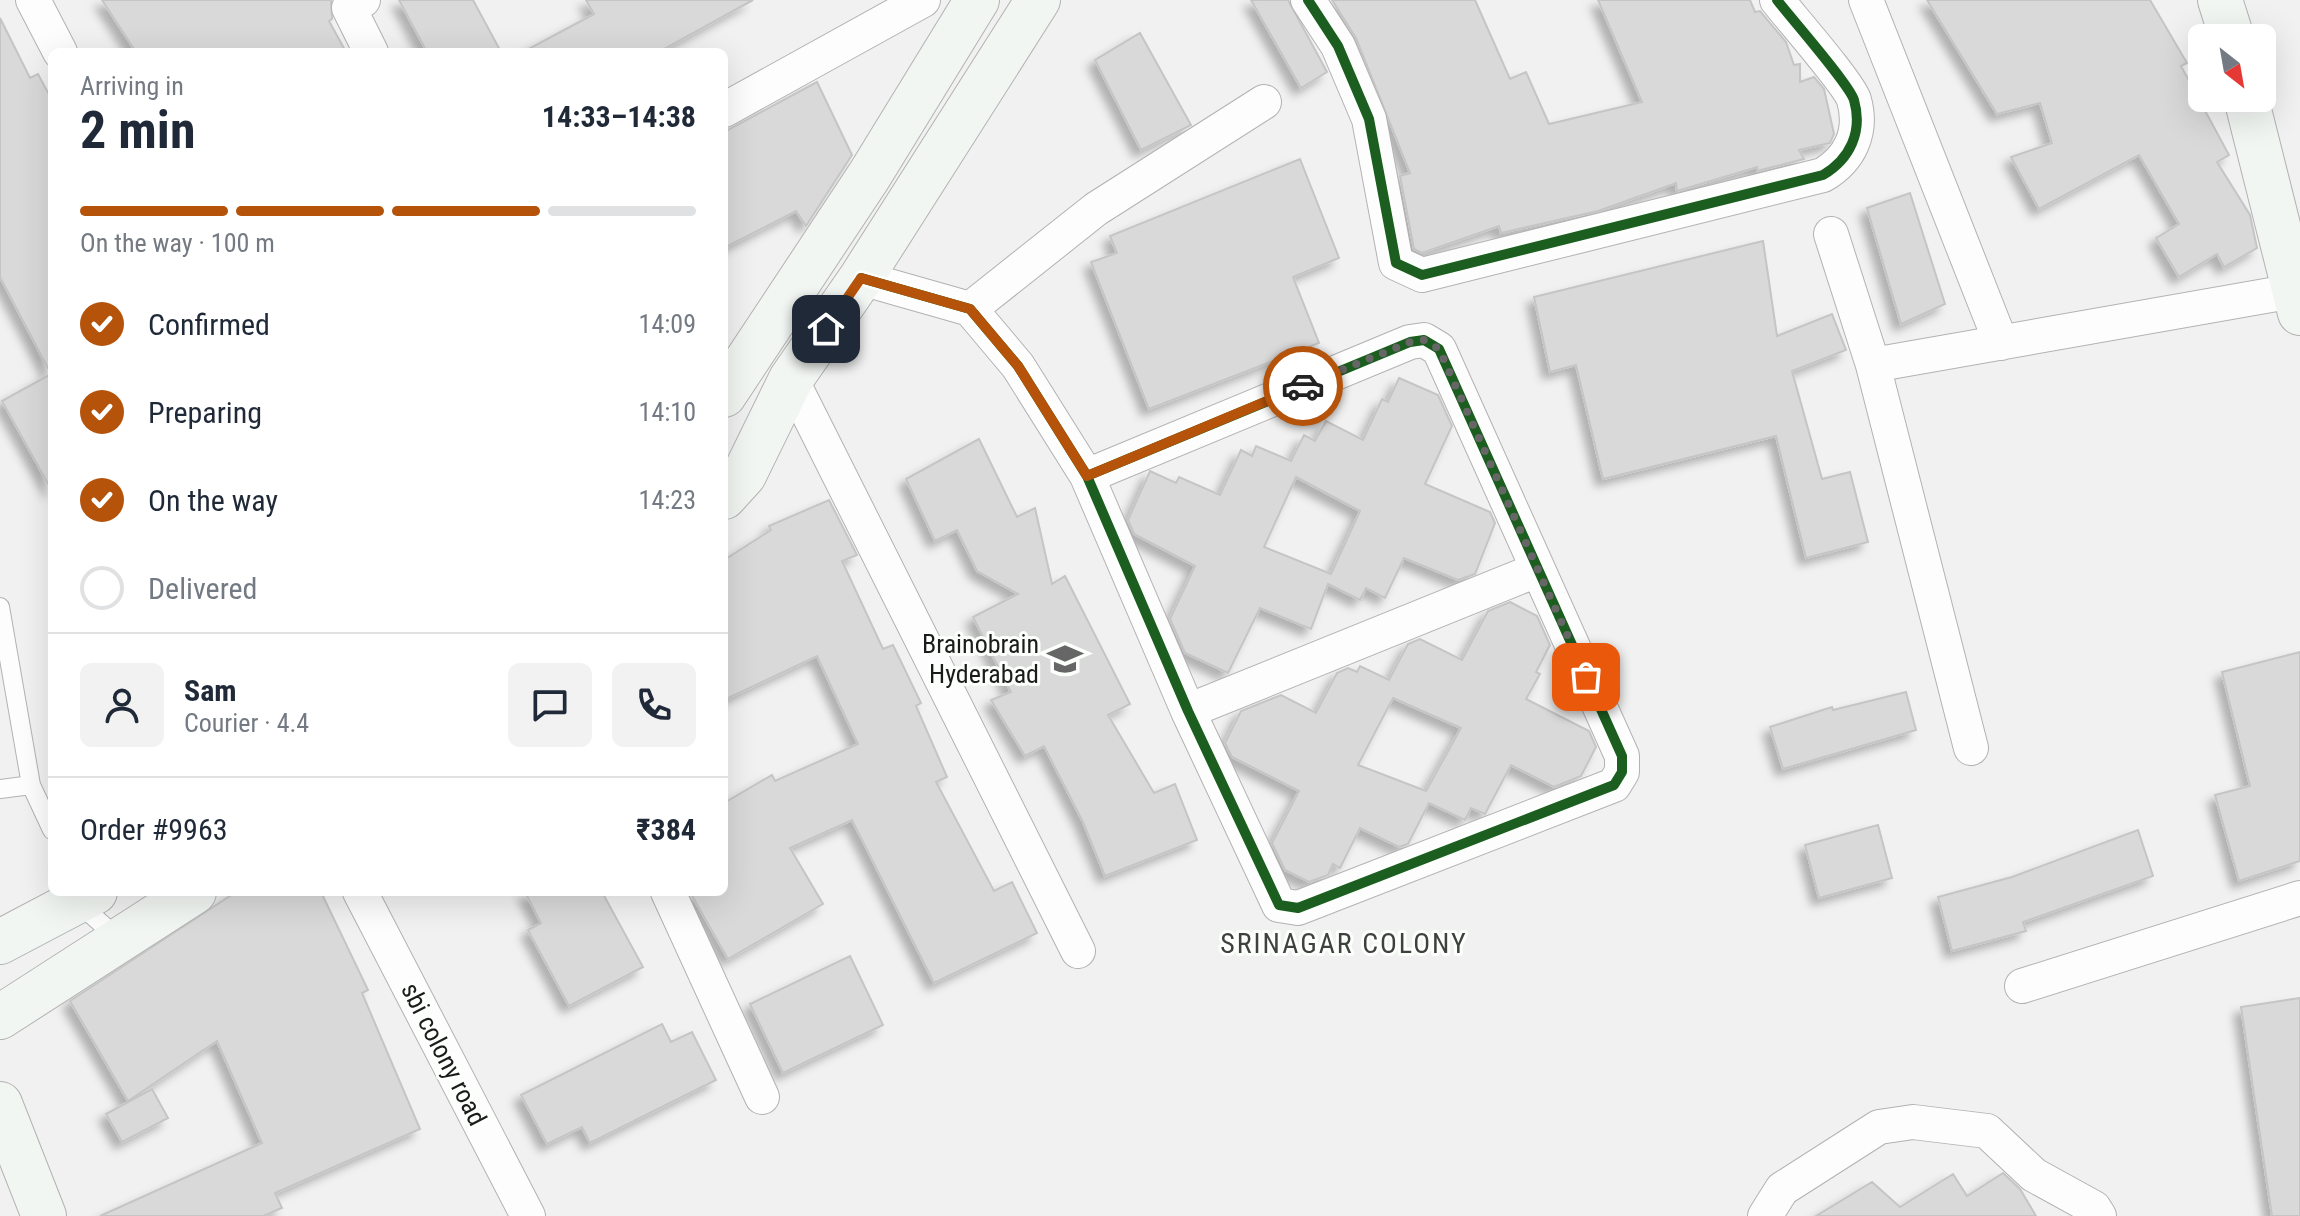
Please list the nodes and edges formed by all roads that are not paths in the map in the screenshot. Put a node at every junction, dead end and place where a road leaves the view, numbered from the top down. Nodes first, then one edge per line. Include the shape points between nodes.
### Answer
1 (33, 0) edge
2 (363, 0) edge
3 (923, 0) edge
4 (977, 0) edge
5 (1038, 0) edge
6 (1308, 0) edge
7 (1777, 0) edge
8 (1866, 0) edge
9 (58, 48) edge
10 (369, 48) edge
11 (1264, 102) dead end
12 (728, 108) edge
13 (2250, 112) edge
14 (1831, 234) dead end
15 (861, 278) junction
16 (2297, 302) edge
17 (970, 309) junction
18 (2001, 343) junction
19 (1873, 365) junction
20 (791, 379) junction
21 (728, 389) edge
22 (1087, 476) junction
23 (731, 478) edge
24 (1537, 570) junction
25 (0, 607) edge
26 (1188, 711) junction
27 (1971, 748) dead end
28 (31, 785) junction
29 (0, 789) edge
30 (48, 821) edge
31 (80, 896) edge
32 (83, 896) edge
33 (188, 896) edge
34 (362, 896) edge
35 (670, 896) edge
36 (2300, 898) edge
37 (120, 940) junction
38 (0, 942) edge
39 (1078, 951) dead end
40 (2022, 986) dead end
41 (0, 1017) edge
42 (762, 1097) dead end
43 (0, 1104) edge
44 (44, 1216) edge
45 (528, 1216) edge
46 (1765, 1216) edge
47 (2099, 1216) edge

1 - 9 street
2 - 10 street via 349,8
3 - 12 street
4 - 21 main road
5 - 15 main road
6 - 7 street via 1338,46 1369,119 1396,263 1422,275 1823,175 1841,164 1857,133 1854,98
8 - 18 street
11 - 17 street via 1096,209
13 - 16 main road
14 - 19 street
15 - 17 street
15 - 20 main road
16 - 18 street
17 - 22 street via 1018,366
18 - 19 street
19 - 27 street
20 - 23 main road
20 - 39 street
22 - 24 street via 1424,340 1439,349
22 - 26 street
24 - 26 street
24 - 26 street via 1622,756 1622,772 1614,785 1298,908 1279,905
25 - 28 lane
28 - 29 lane
28 - 30 lane
31 - 38 main road
32 - 37 lane
33 - 37 main road
34 - 45 street, sbi colony road
35 - 42 street
36 - 40 street
37 - 41 main road
43 - 44 main road
46 - 47 street via 1782,1189 1879,1127 1913,1122 1987,1131 2034,1175 2094,1208

